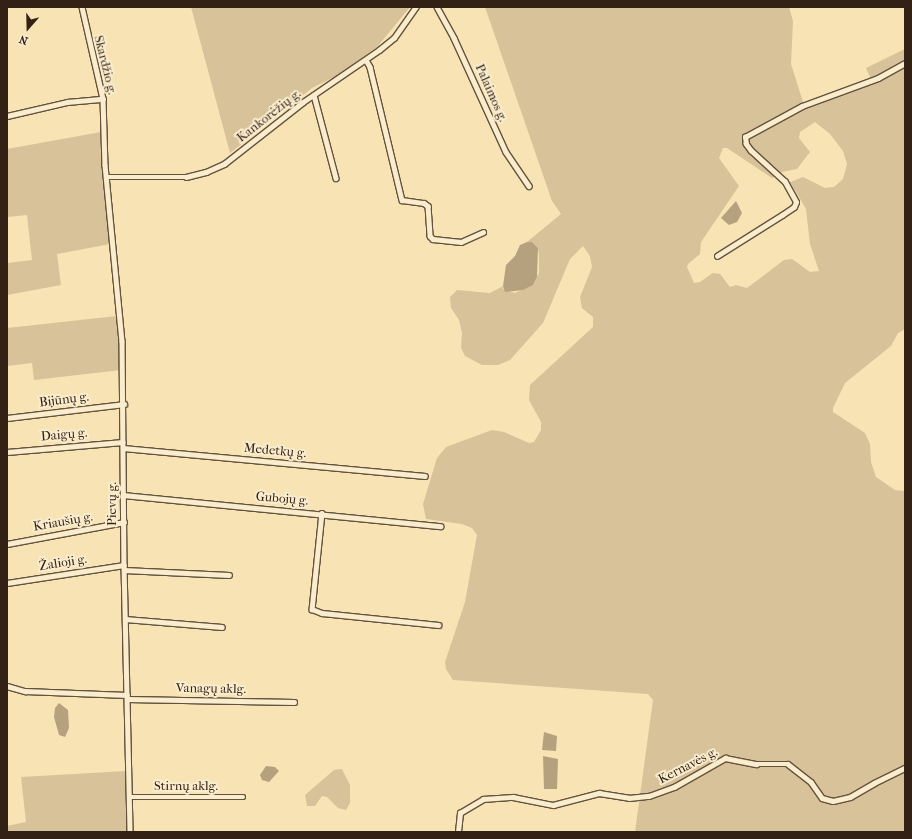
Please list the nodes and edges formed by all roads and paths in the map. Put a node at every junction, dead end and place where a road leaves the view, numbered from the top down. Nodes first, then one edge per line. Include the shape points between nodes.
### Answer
1 (82, 7) edge
2 (416, 7) edge
3 (437, 7) edge
4 (366, 60) junction
5 (905, 63) edge
6 (314, 95) junction
7 (103, 99) junction
8 (7, 116) edge
9 (106, 177) junction
10 (336, 178) dead end
11 (529, 186) dead end
12 (483, 232) dead end
13 (717, 256) dead end
14 (124, 404) junction
15 (7, 418) edge
16 (123, 442) junction
17 (123, 448) junction
18 (7, 452) edge
19 (425, 476) dead end
20 (123, 495) junction
21 (322, 513) junction
22 (124, 522) junction
23 (440, 526) dead end
24 (7, 544) edge
25 (124, 567) junction
26 (229, 575) dead end
27 (7, 583) edge
28 (125, 619) junction
29 (438, 625) dead end
30 (222, 627) dead end
31 (7, 686) edge
32 (127, 697) junction
33 (294, 702) dead end
34 (905, 768) edge
35 (129, 797) junction
36 (242, 797) dead end
37 (130, 832) edge
38 (458, 832) edge

1 - 7 street, Skardžio g.
2 - 4 street, Kankorėžių g. via 394,38
3 - 11 street, Palaimos g. via 454,38 506,152
4 - 6 street, Kankorėžių g.
4 - 12 street via 370,67 402,200 428,206 430,236 433,239 461,242
5 - 13 street via 878,78 802,106 745,137 751,151 785,182 796,202 794,207
6 - 9 street, Kankorėžių g. via 224,164 206,172 186,177
6 - 10 street
7 - 8 street via 67,102
7 - 9 street, Skardžio g.
9 - 14 street, Pievų g. via 122,341
14 - 15 street, Bijūnų g.
14 - 16 street, Pievų g.
16 - 17 street, Pievų g.
16 - 18 street, Daigų g.
17 - 19 street, Medetkų g.
17 - 20 street, Pievų g.
20 - 21 street, Gubojų g.
20 - 22 street, Pievų g.
21 - 23 street, Gubojų g.
21 - 29 street via 312,608 322,613
22 - 24 street, Kriaušių g.
22 - 25 street, Pievų g.
25 - 26 street, Žalioji g.
25 - 27 street, Žalioji g.
25 - 28 street, Pievų g.
28 - 30 street
28 - 32 street, Pievų g.
31 - 32 street, Vanagų aklg. via 25,690
32 - 33 street, Vanagų aklg.
32 - 35 street, Pievų g.
34 - 38 street, Kernavės g. via 874,782 850,797 833,801 822,798 811,782 788,764 756,764 725,758 674,788 649,796 629,798 599,793 553,805 513,797 483,799 460,813
35 - 36 street, Stirnų aklg.
35 - 37 street, Pievų g.

